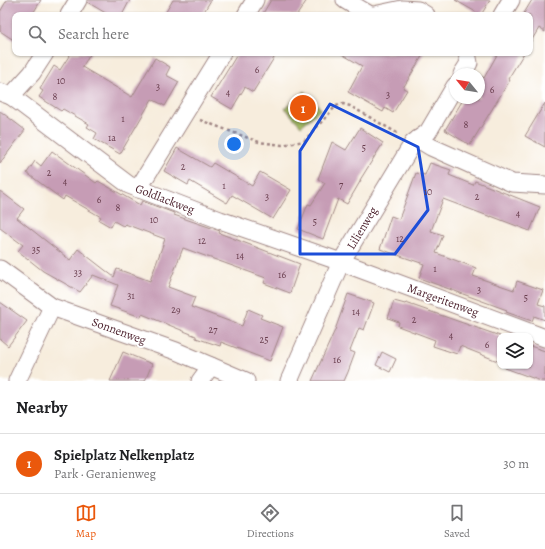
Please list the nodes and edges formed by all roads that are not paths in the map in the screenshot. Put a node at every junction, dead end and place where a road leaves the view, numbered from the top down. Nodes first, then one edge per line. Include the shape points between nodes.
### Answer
1 (78, 0) edge
2 (255, 0) edge
3 (345, 0) edge
4 (511, 0) edge
5 (71, 12) edge
6 (248, 12) edge
7 (365, 12) edge
8 (388, 12) edge
9 (421, 12) edge
10 (504, 12) edge
11 (43, 56) edge
12 (220, 56) edge
13 (467, 56) edge
14 (465, 68) edge
15 (5, 94) edge
16 (449, 96) edge
17 (415, 141) junction
18 (545, 185) edge
19 (138, 188) junction
20 (341, 262) junction
21 (0, 269) edge
22 (52, 307) junction
23 (545, 338) edge
24 (211, 366) junction
25 (17, 381) edge
26 (200, 381) edge
27 (246, 381) edge
28 (288, 381) edge

1 - 5 street
2 - 6 street
3 - 7 street
4 - 10 street
8 - 9 street via 402,9
11 - 15 street via 32,73
12 - 19 street
13 - 14 street
15 - 19 street, Goldlackweg via 129,185
16 - 17 street, Lilienweg via 428,132
17 - 18 street via 512,183
17 - 20 street, Lilienweg
19 - 20 street, Goldlackweg
20 - 23 street, Margeritenweg
20 - 28 street, Lilienweg
21 - 22 street, Sonnenweg
22 - 24 street, Sonnenweg
22 - 25 street
24 - 26 street
24 - 27 street, Sonnenweg

